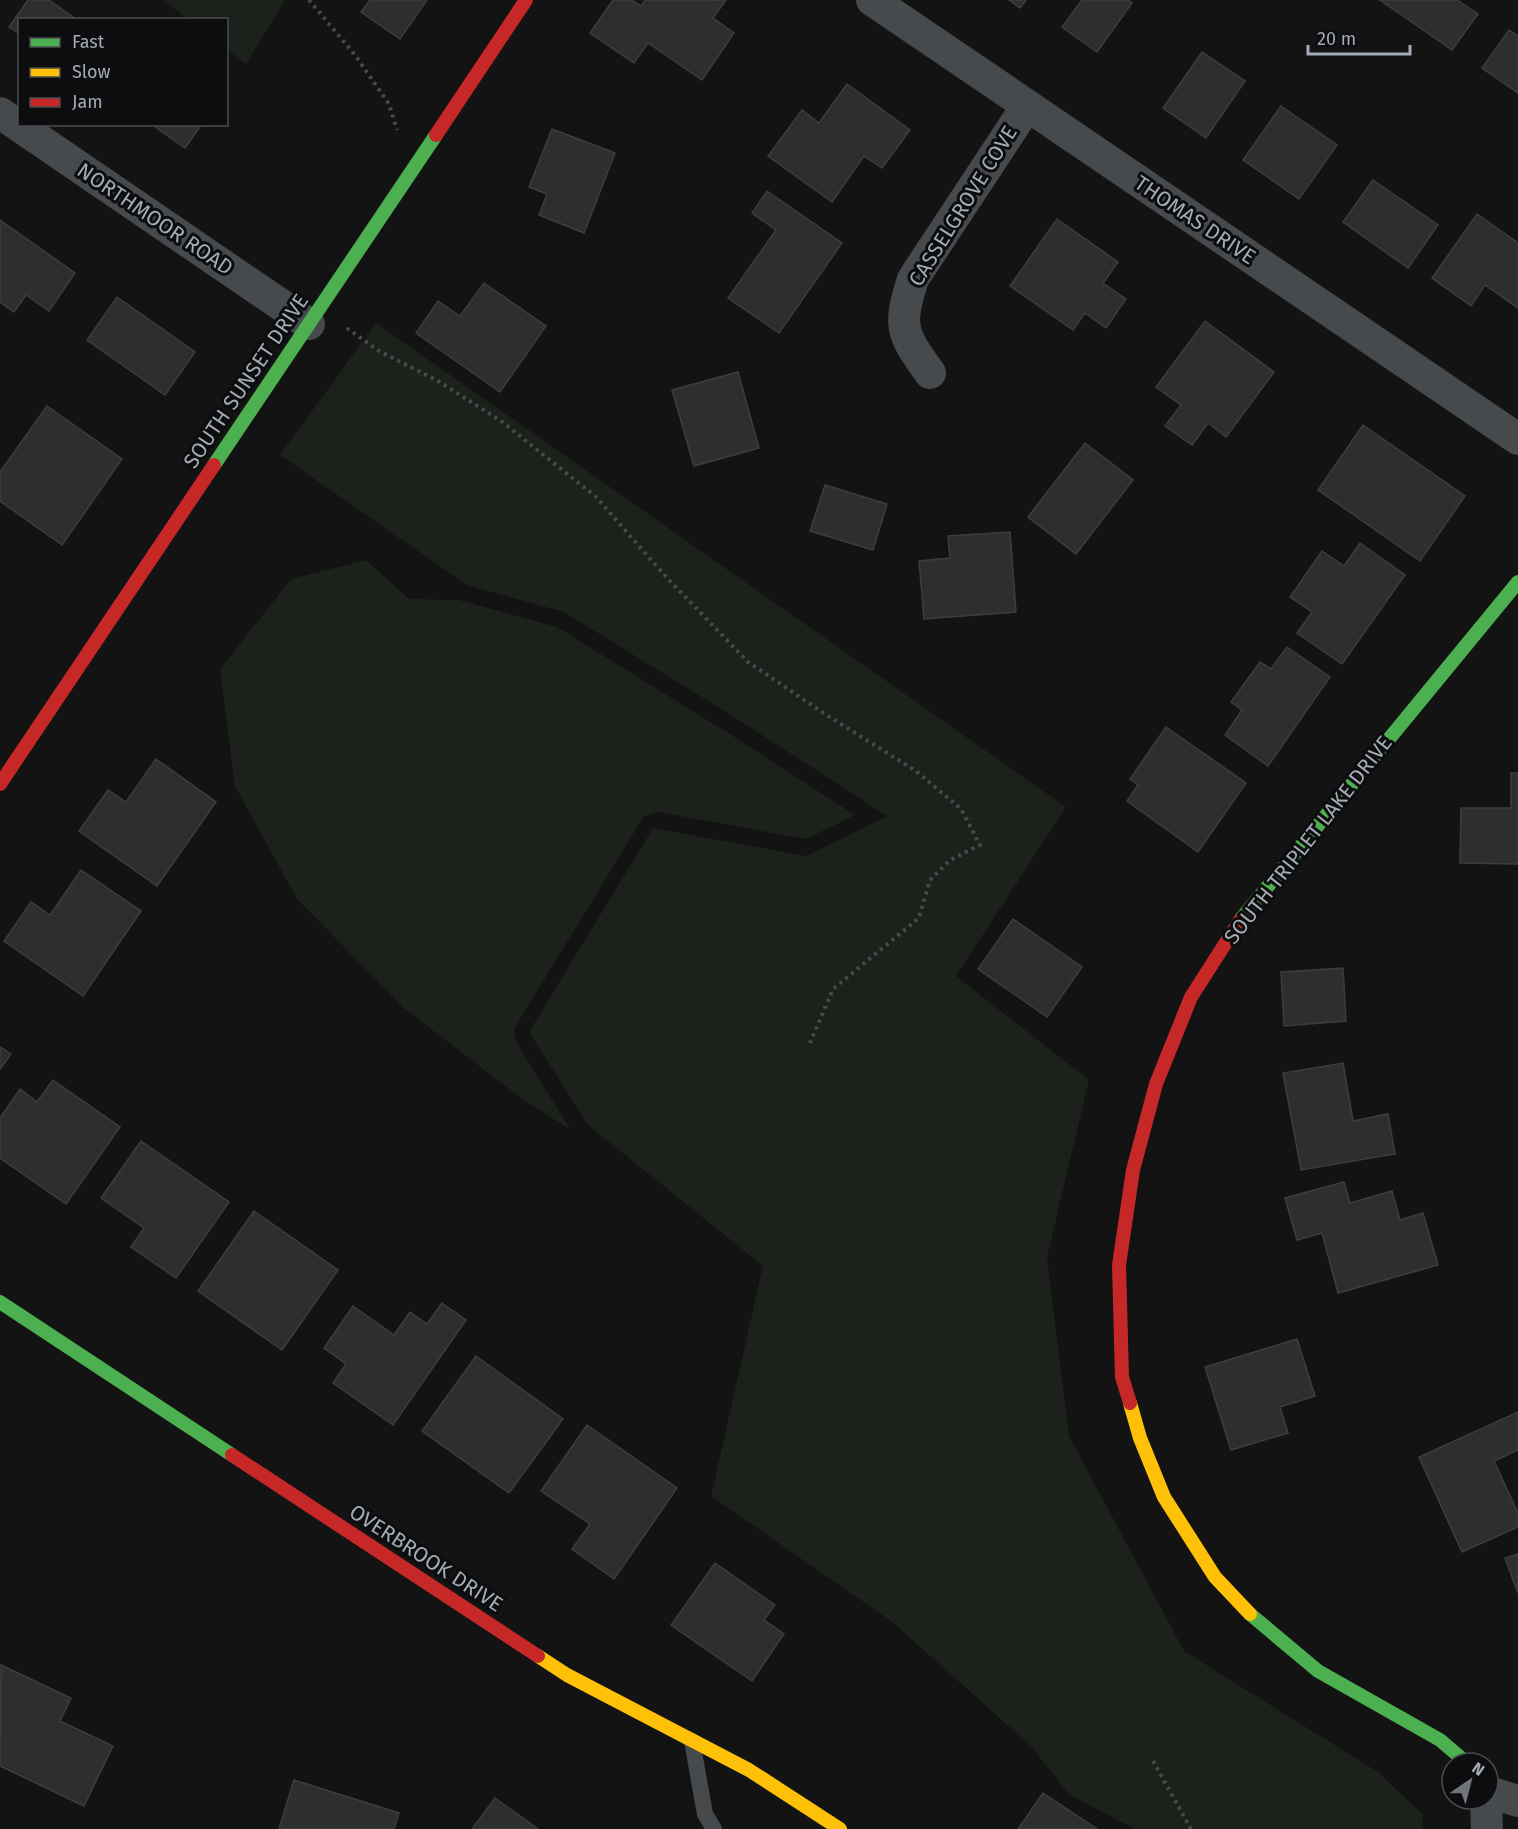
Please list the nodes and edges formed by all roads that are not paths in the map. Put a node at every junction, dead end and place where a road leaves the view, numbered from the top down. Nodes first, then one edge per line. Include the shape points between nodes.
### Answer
1 (526, 0) edge
2 (872, 0) edge
3 (1027, 106) junction
4 (0, 113) edge
5 (18, 125) edge
6 (19, 126) edge
7 (309, 324) junction
8 (930, 373) dead end
9 (1518, 439) edge
10 (1518, 582) edge
11 (0, 784) edge
12 (0, 1302) edge
13 (692, 1741) junction
14 (1453, 1751) edge
15 (1500, 1796) edge
16 (1518, 1801) edge
17 (1486, 1811) edge
18 (714, 1829) edge
19 (840, 1829) edge
20 (1487, 1829) edge

1 - 7 street, SOUTH SUNSET DRIVE
2 - 3 street, THOMAS DRIVE
3 - 8 street, CASSELGROVE COVE via 913,279 904,307 904,329
3 - 9 street, THOMAS DRIVE
4 - 5 street, NORTHMOOR ROAD
6 - 7 street, NORTHMOOR ROAD
7 - 11 street, SOUTH SUNSET DRIVE
10 - 14 street, SOUTH TRIPLET LAKE DRIVE via 1244,915 1191,997 1156,1084 1133,1170 1119,1265 1122,1377 1140,1438 1164,1497 1215,1577 1252,1616 1318,1671
12 - 13 street, OVERBROOK DRIVE via 567,1676
13 - 18 lane via 705,1814
13 - 19 street, OVERBROOK DRIVE via 750,1770
15 - 16 street
17 - 20 street

